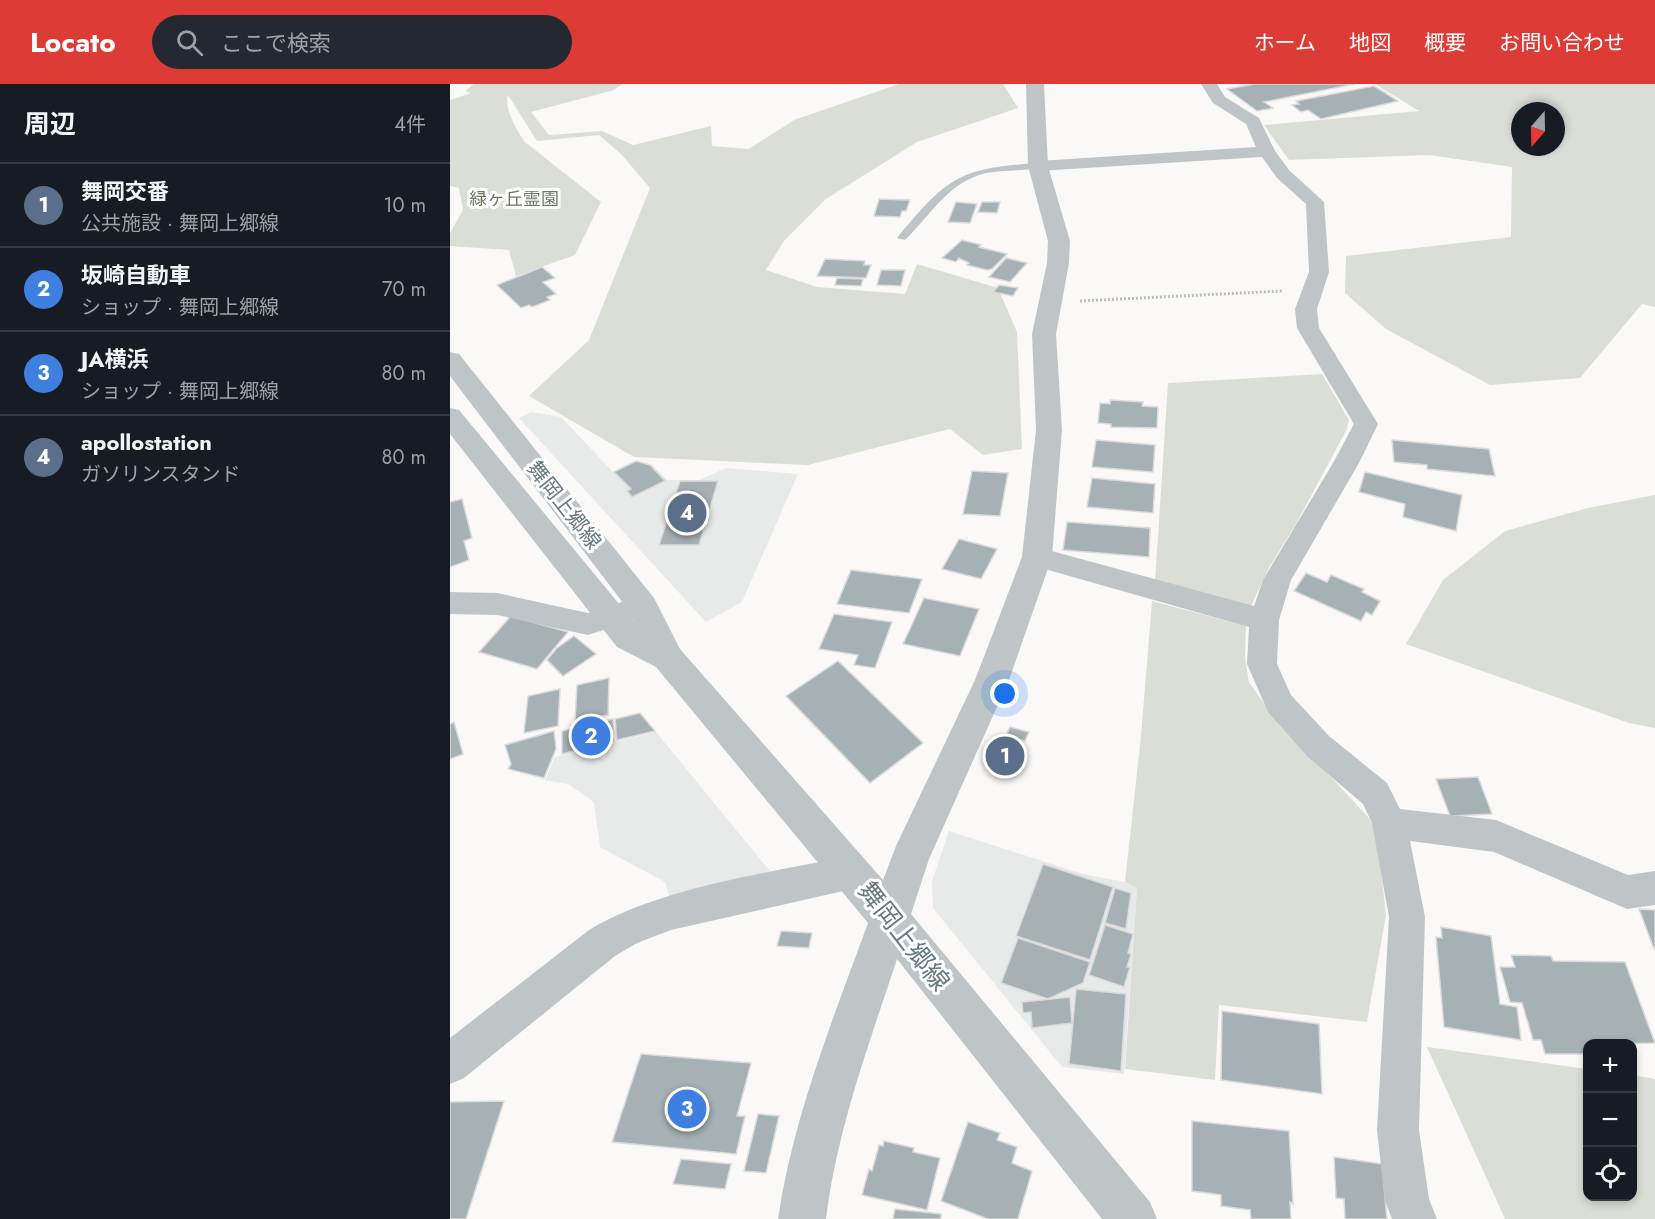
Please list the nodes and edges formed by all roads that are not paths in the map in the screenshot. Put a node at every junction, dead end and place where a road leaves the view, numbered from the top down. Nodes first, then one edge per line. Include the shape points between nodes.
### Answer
1 (1035, 84) edge
2 (1209, 84) edge
3 (1267, 152) junction
4 (1038, 166) junction
5 (902, 238) dead end
6 (450, 359) edge
7 (450, 416) edge
8 (1037, 557) junction
9 (450, 603) edge
10 (643, 606) junction
11 (611, 617) junction
12 (1264, 620) junction
13 (668, 658) junction
14 (1389, 824) junction
15 (852, 872) junction
16 (1655, 888) edge
17 (890, 919) junction
18 (450, 1064) edge
19 (802, 1219) edge
20 (1133, 1219) edge
21 (1415, 1219) edge

1 - 4 street
2 - 3 street via 1219,100 1253,121
3 - 4 street
3 - 12 street via 1283,174 1316,202 1319,272 1306,309 1308,328 1366,424 1276,580
4 - 5 lane via 992,168 953,184
4 - 8 street via 1059,241 1044,334 1049,430
6 - 10 street, 舞岡上郷線
7 - 11 street, 舞岡上郷線
8 - 12 street
8 - 17 street via 992,680 910,859
9 - 11 street via 496,604 588,624
10 - 11 street
10 - 13 street, 舞岡上郷線
11 - 13 street, 舞岡上郷線 via 629,638
12 - 14 street via 1262,664 1279,702 1318,746 1375,794
13 - 15 street, 舞岡上郷線
14 - 16 street via 1496,836 1627,892
14 - 21 street via 1407,917 1398,1130 1407,1201
15 - 17 street, 舞岡上郷線
15 - 18 street via 671,912 625,929
17 - 19 street via 838,1069
17 - 20 street, 舞岡上郷線

